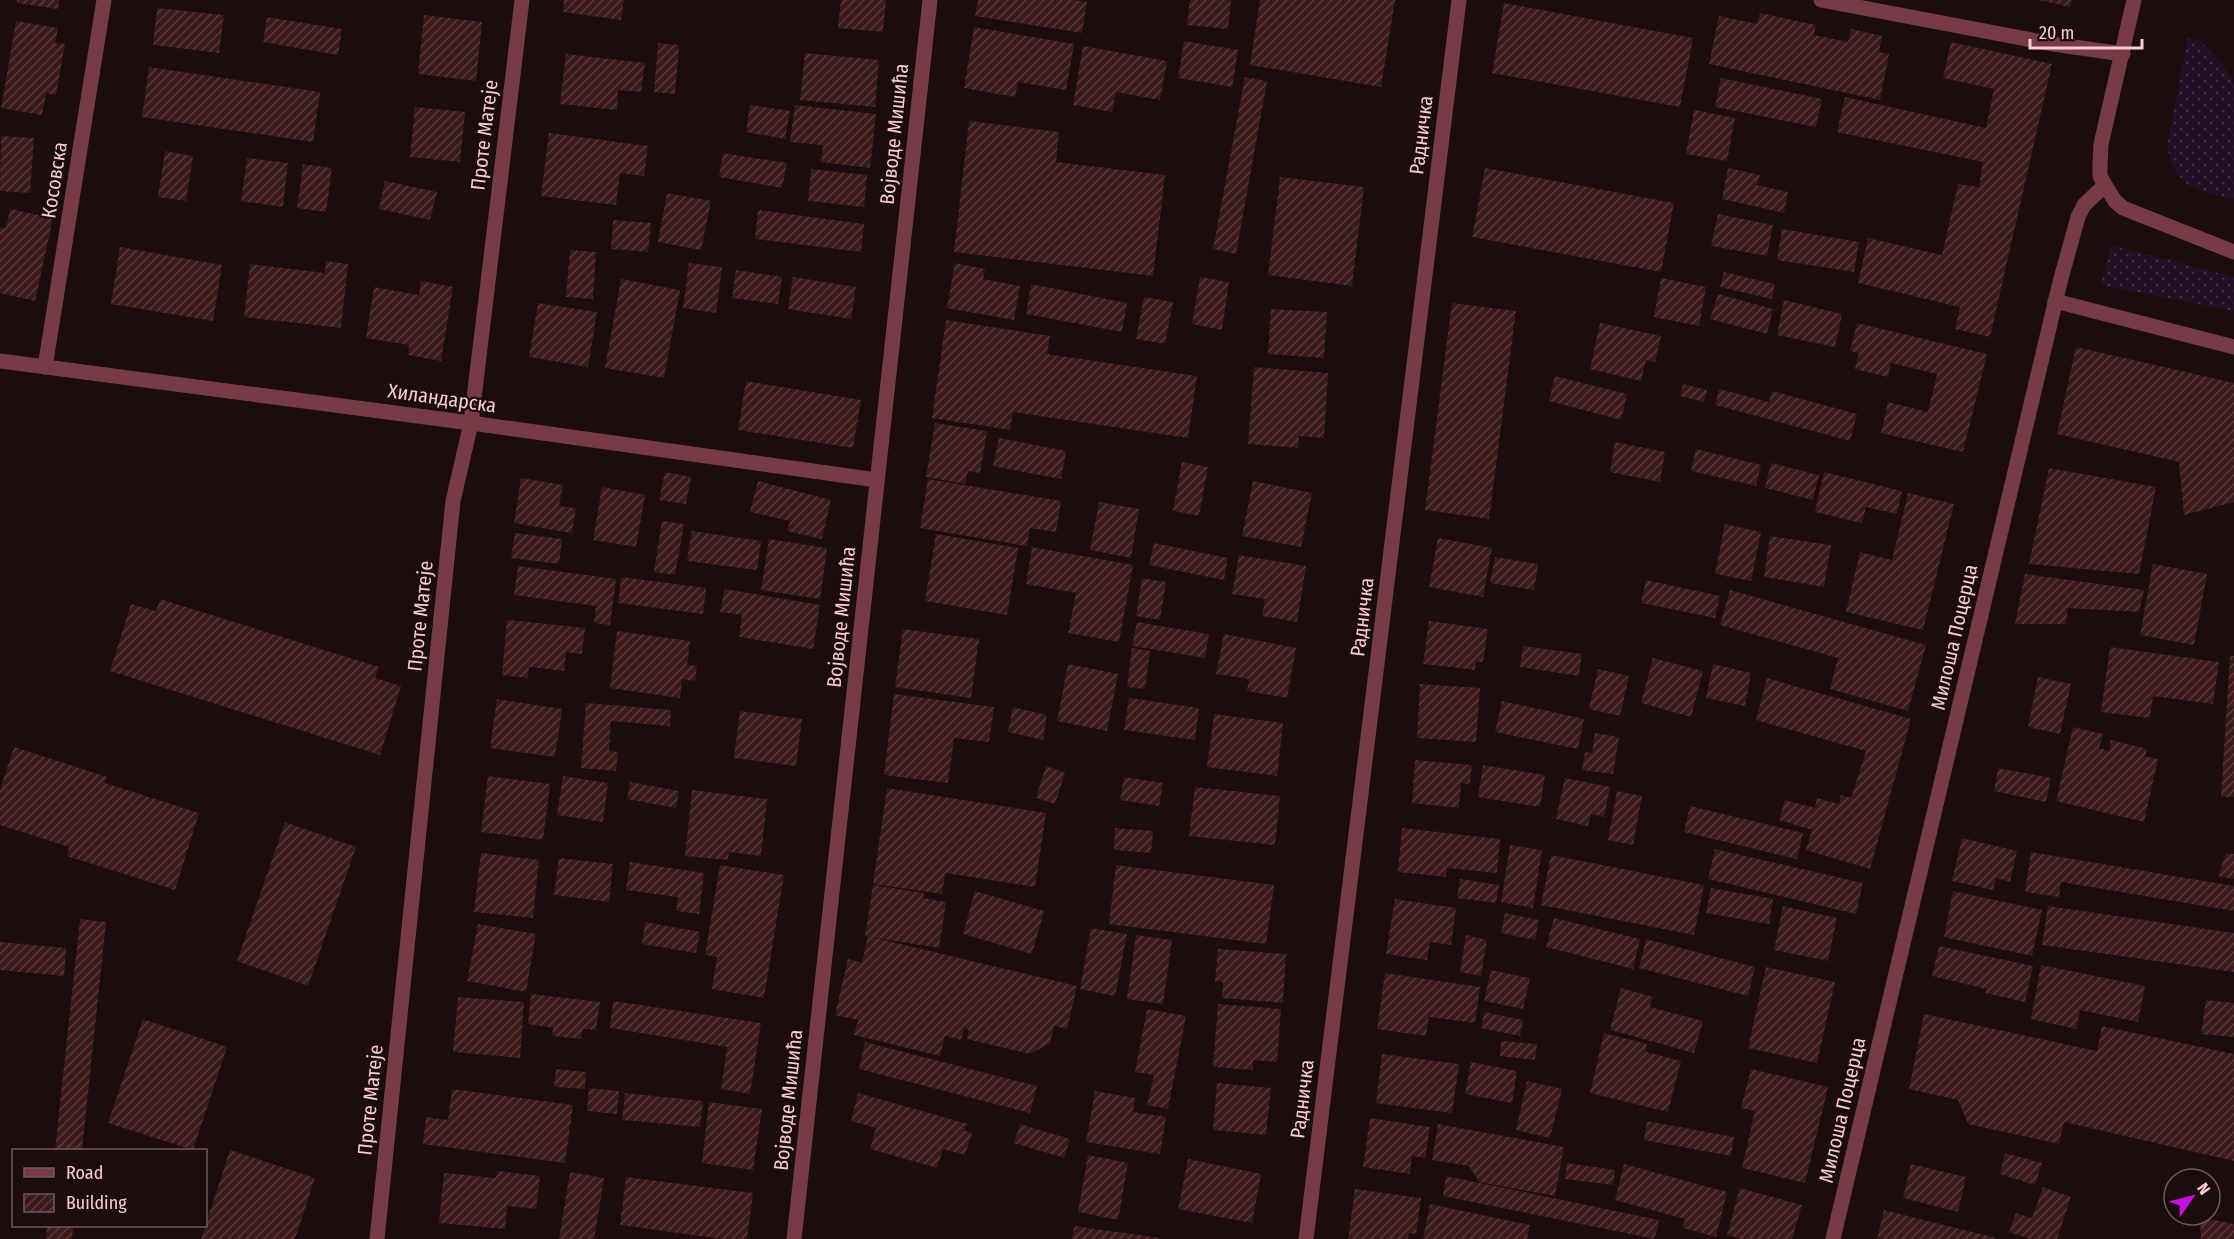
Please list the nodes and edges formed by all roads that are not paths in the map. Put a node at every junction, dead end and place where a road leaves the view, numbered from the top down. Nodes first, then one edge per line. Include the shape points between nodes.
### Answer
1 (104, 0) edge
2 (522, 0) edge
3 (930, 0) edge
4 (1459, 0) edge
5 (1821, 0) edge
6 (2134, 0) edge
7 (2123, 54) junction
8 (2104, 185) junction
9 (2234, 252) edge
10 (2055, 301) junction
11 (2234, 347) edge
12 (0, 361) edge
13 (45, 367) junction
14 (471, 423) junction
15 (877, 480) junction
16 (377, 1239) edge
17 (794, 1239) edge
18 (1306, 1239) edge
19 (1833, 1239) edge

1 - 13 street, Косовска
2 - 14 street, Проте Матеје
3 - 15 street, Војводе Мишића
4 - 18 street, Радничка
5 - 7 street
6 - 7 street
7 - 8 street via 2102,144 2100,176
8 - 9 street via 2115,201 2131,213
8 - 10 street, Милоша Поцерца via 2078,217
10 - 11 street
10 - 19 street, Милоша Поцерца
12 - 13 street, Хиландарска
13 - 14 street, Хиландарска
14 - 15 street, Хиландарска
14 - 16 street, Проте Матеје via 453,501
15 - 17 street, Војводе Мишића

